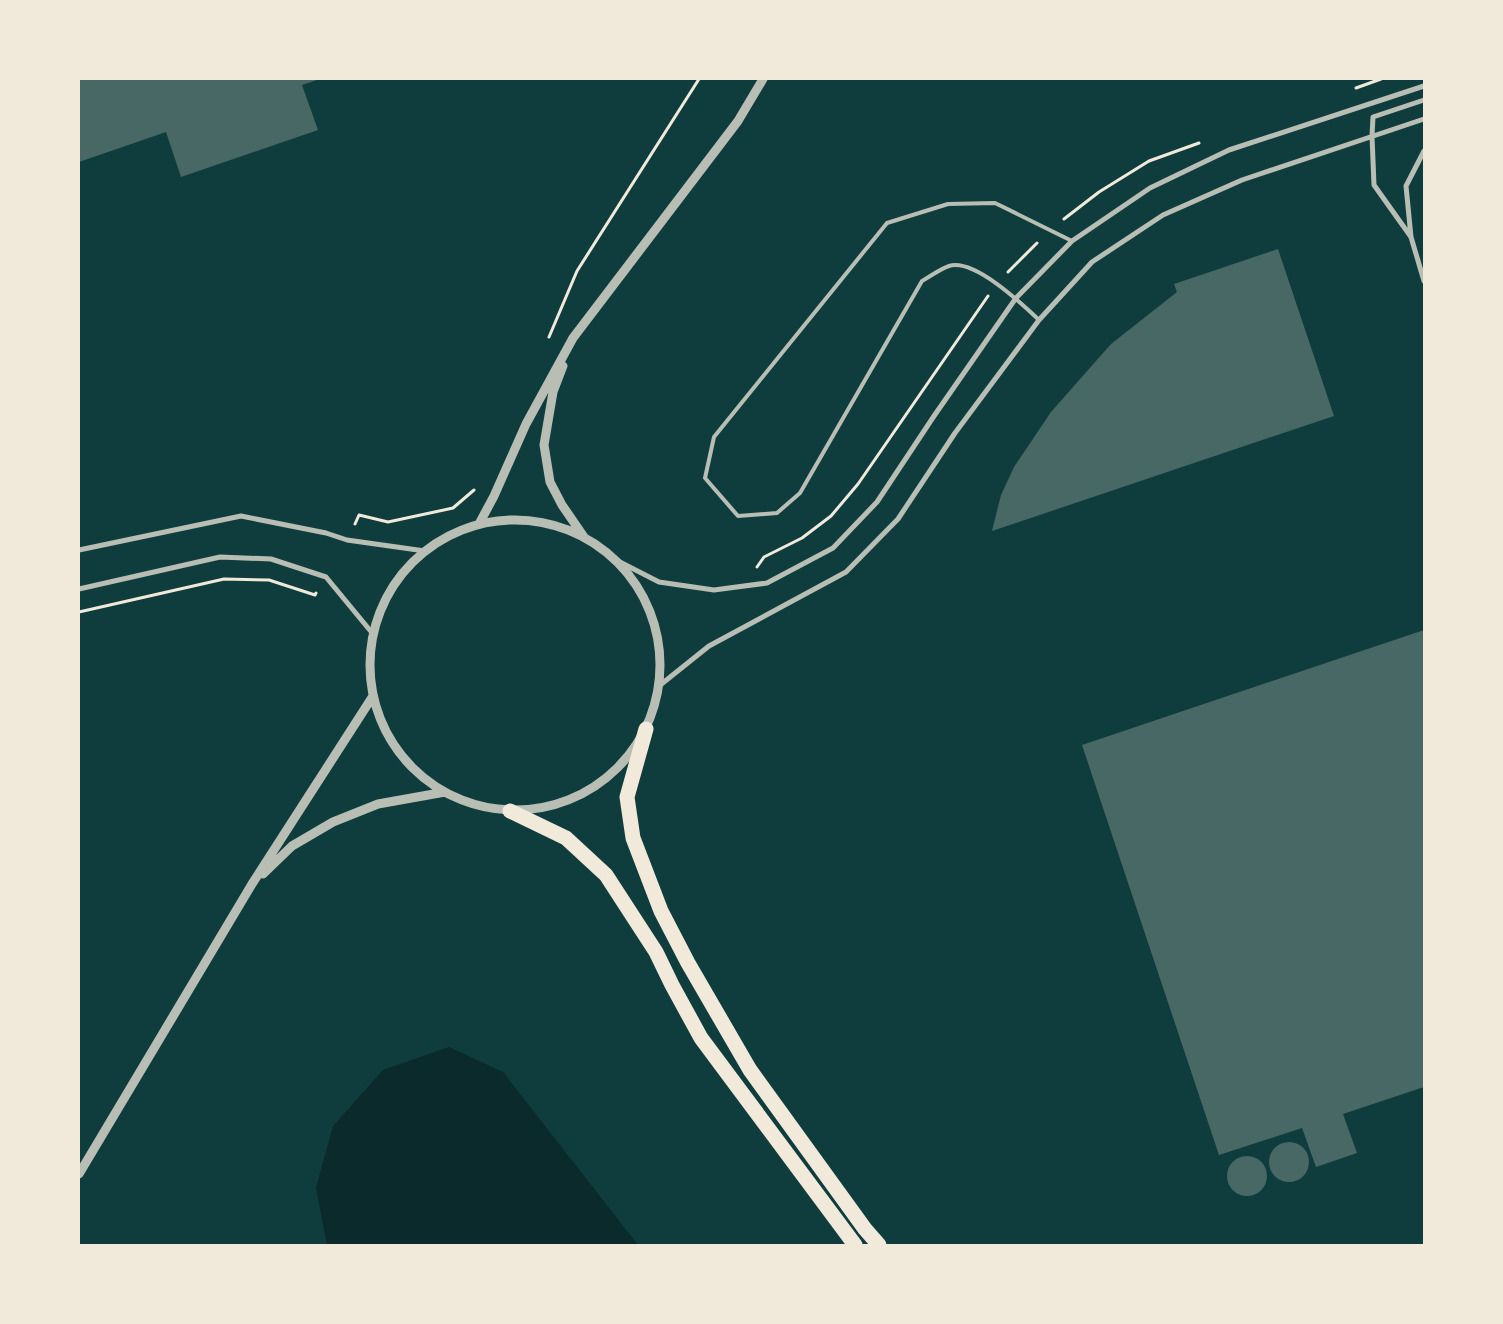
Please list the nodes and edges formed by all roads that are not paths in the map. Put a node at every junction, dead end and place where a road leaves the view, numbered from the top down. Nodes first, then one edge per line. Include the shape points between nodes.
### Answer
1 (763, 79) edge
2 (1424, 86) edge
3 (1424, 100) edge
4 (1424, 119) edge
5 (1372, 136) junction
6 (1424, 152) edge
7 (1411, 237) junction
8 (1072, 241) junction
9 (1424, 281) edge
10 (1016, 298) junction
11 (1039, 320) junction
12 (573, 338) junction
13 (479, 524) junction
14 (584, 538) junction
15 (79, 550) edge
16 (425, 551) junction
17 (614, 559) junction
18 (79, 589) edge
19 (373, 634) junction
20 (659, 686) junction
21 (373, 696) junction
22 (646, 730) junction
23 (445, 792) junction
24 (510, 811) junction
25 (252, 884) junction
26 (79, 1174) edge
27 (855, 1245) edge
28 (879, 1245) edge

1 - 12 street via 738,121
2 - 8 street via 1229,150 1150,188
3 - 5 street via 1373,117
4 - 5 street
5 - 7 street via 1374,184
5 - 11 street via 1242,180 1163,215 1092,262
6 - 7 street via 1406,186
7 - 9 street
8 - 10 street
8 - 10 lane via 995,203 948,204 887,223 714,437 705,478 738,516 777,513 800,493 922,281 951,265 974,268
10 - 11 lane
10 - 17 street via 877,502 833,548 767,583 714,590 659,582
11 - 20 street via 955,433 898,519 846,572 708,646
12 - 13 street via 526,424
12 - 14 street via 553,392 544,445 550,482
13 - 14 street via 515,520 551,524
13 - 16 street via 451,534
14 - 17 street
15 - 16 street via 241,516 347,540
16 - 19 street via 401,575 383,604
17 - 20 street via 637,586 652,618 660,651
18 - 19 street via 220,557 272,558 326,577
19 - 21 street via 370,665
20 - 22 street
21 - 23 street via 387,734 412,768
21 - 25 street
22 - 24 street via 628,757 604,781 575,798 543,808
22 - 28 highway via 627,797 633,838 661,911 750,1070
23 - 24 street via 476,806
23 - 25 street via 378,804 333,822 292,846
24 - 27 highway via 566,838 606,874 656,952 701,1038
25 - 26 street

